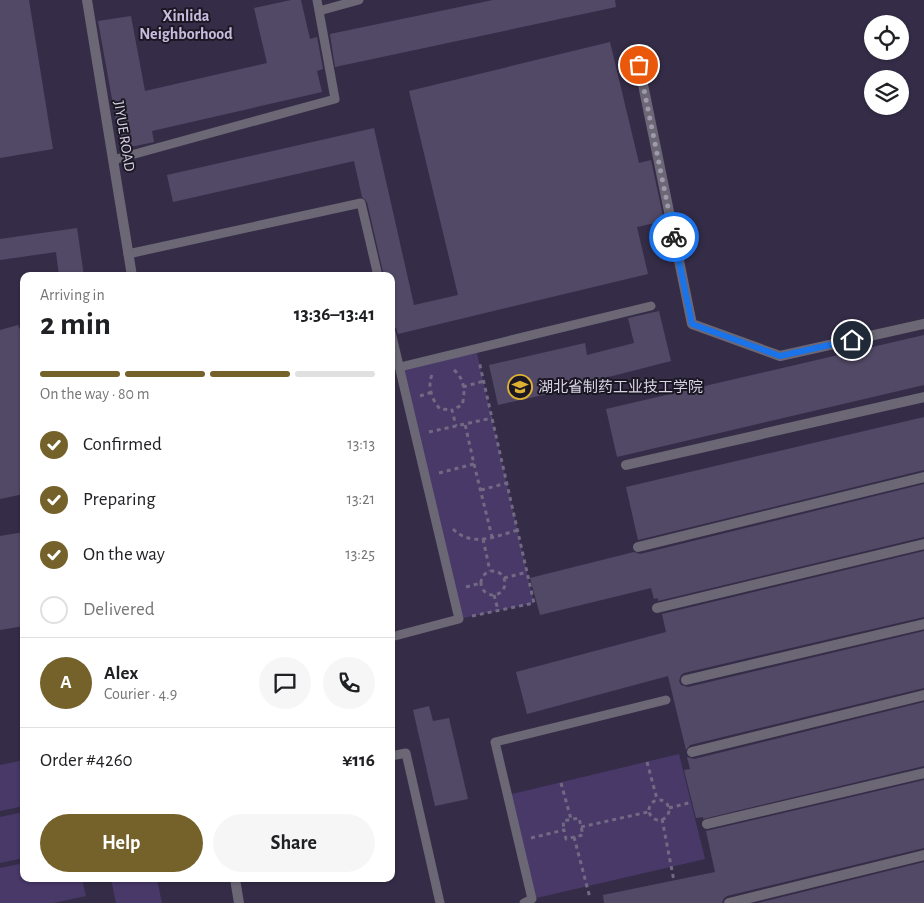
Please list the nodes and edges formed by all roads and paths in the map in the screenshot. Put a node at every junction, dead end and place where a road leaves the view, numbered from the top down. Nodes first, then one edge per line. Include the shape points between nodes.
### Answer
1 (87, 0) edge
2 (317, 0) edge
3 (359, 0) edge
4 (319, 11) junction
5 (639, 65) dead end
6 (113, 160) junction
7 (128, 254) junction
8 (131, 272) edge
9 (377, 272) edge
10 (651, 306) dead end
11 (924, 324) edge
12 (395, 348) edge
13 (476, 349) junction
14 (400, 367) junction
15 (448, 369) dead end
16 (436, 373) dead end
17 (484, 381) junction
18 (463, 387) junction
19 (924, 397) edge
20 (452, 410) junction
21 (492, 418) junction
22 (465, 424) junction
23 (456, 426) junction
24 (416, 435) junction
25 (474, 464) junction
26 (626, 465) dead end
27 (924, 477) edge
28 (440, 482) dead end
29 (507, 483) junction
30 (481, 490) junction
31 (451, 524) dead end
32 (518, 530) junction
33 (492, 537) junction
34 (483, 539) junction
35 (924, 544) edge
36 (638, 547) dead end
37 (490, 571) junction
38 (527, 572) junction
39 (504, 578) junction
40 (494, 595) junction
41 (657, 608) dead end
42 (498, 610) junction
43 (459, 619) junction
44 (924, 624) edge
45 (395, 636) edge
46 (686, 680) dead end
47 (924, 695) edge
48 (666, 700) dead end
49 (692, 752) dead end
50 (395, 755) edge
51 (647, 762) dead end
52 (924, 773) edge
53 (561, 783) dead end
54 (657, 800) junction
55 (692, 802) dead end
56 (669, 808) junction
57 (648, 812) junction
58 (571, 819) junction
59 (662, 819) junction
60 (707, 824) dead end
61 (581, 827) junction
62 (564, 830) junction
63 (574, 836) junction
64 (519, 841) junction
65 (924, 855) edge
66 (674, 881) dead end
67 (236, 882) edge
68 (590, 898) dead end
69 (239, 903) edge
70 (440, 903) edge
71 (524, 903) edge
72 (728, 903) edge

1 - 6 street, JIYUE ROAD
2 - 4 lane
3 - 4 lane
4 - 6 lane via 335,99
5 - 11 street via 692,324 780,356
6 - 7 street, JIYUE ROAD
7 - 8 street, JIYUE ROAD
7 - 9 lane via 360,203
10 - 13 lane
12 - 14 lane
13 - 14 lane
13 - 17 path
14 - 24 lane
15 - 18 path via 455,370 461,377
16 - 20 path via 431,376 430,384 434,402 440,409
17 - 18 path
17 - 21 path
18 - 20 path via 462,405
19 - 26 street
20 - 23 path
21 - 22 path
21 - 29 path
22 - 23 path
22 - 25 path
23 - 24 path
24 - 43 lane
25 - 28 path via 438,473
25 - 30 path
27 - 36 street
29 - 30 path
29 - 32 path
30 - 33 path
31 - 34 path via 469,540
32 - 33 path
32 - 38 path
33 - 34 path
34 - 37 path
35 - 41 street
37 - 39 path via 498,572
37 - 40 path via 480,584 483,591
38 - 39 path
38 - 42 path via 534,603
39 - 40 path via 503,589
40 - 42 path
42 - 43 path
43 - 45 lane
44 - 46 street
47 - 49 street
48 - 64 lane via 495,742
50 - 70 lane via 406,753
51 - 54 path
52 - 60 street
53 - 58 path
54 - 56 path via 663,800
54 - 57 path via 651,802
55 - 56 path
56 - 59 path
57 - 59 path via 655,819
57 - 61 path
58 - 61 path via 579,818
58 - 62 path via 563,821
59 - 66 path
61 - 63 path via 583,835
62 - 63 path via 566,839
62 - 64 path
63 - 68 path
64 - 71 lane via 532,899
65 - 72 street
67 - 69 street

